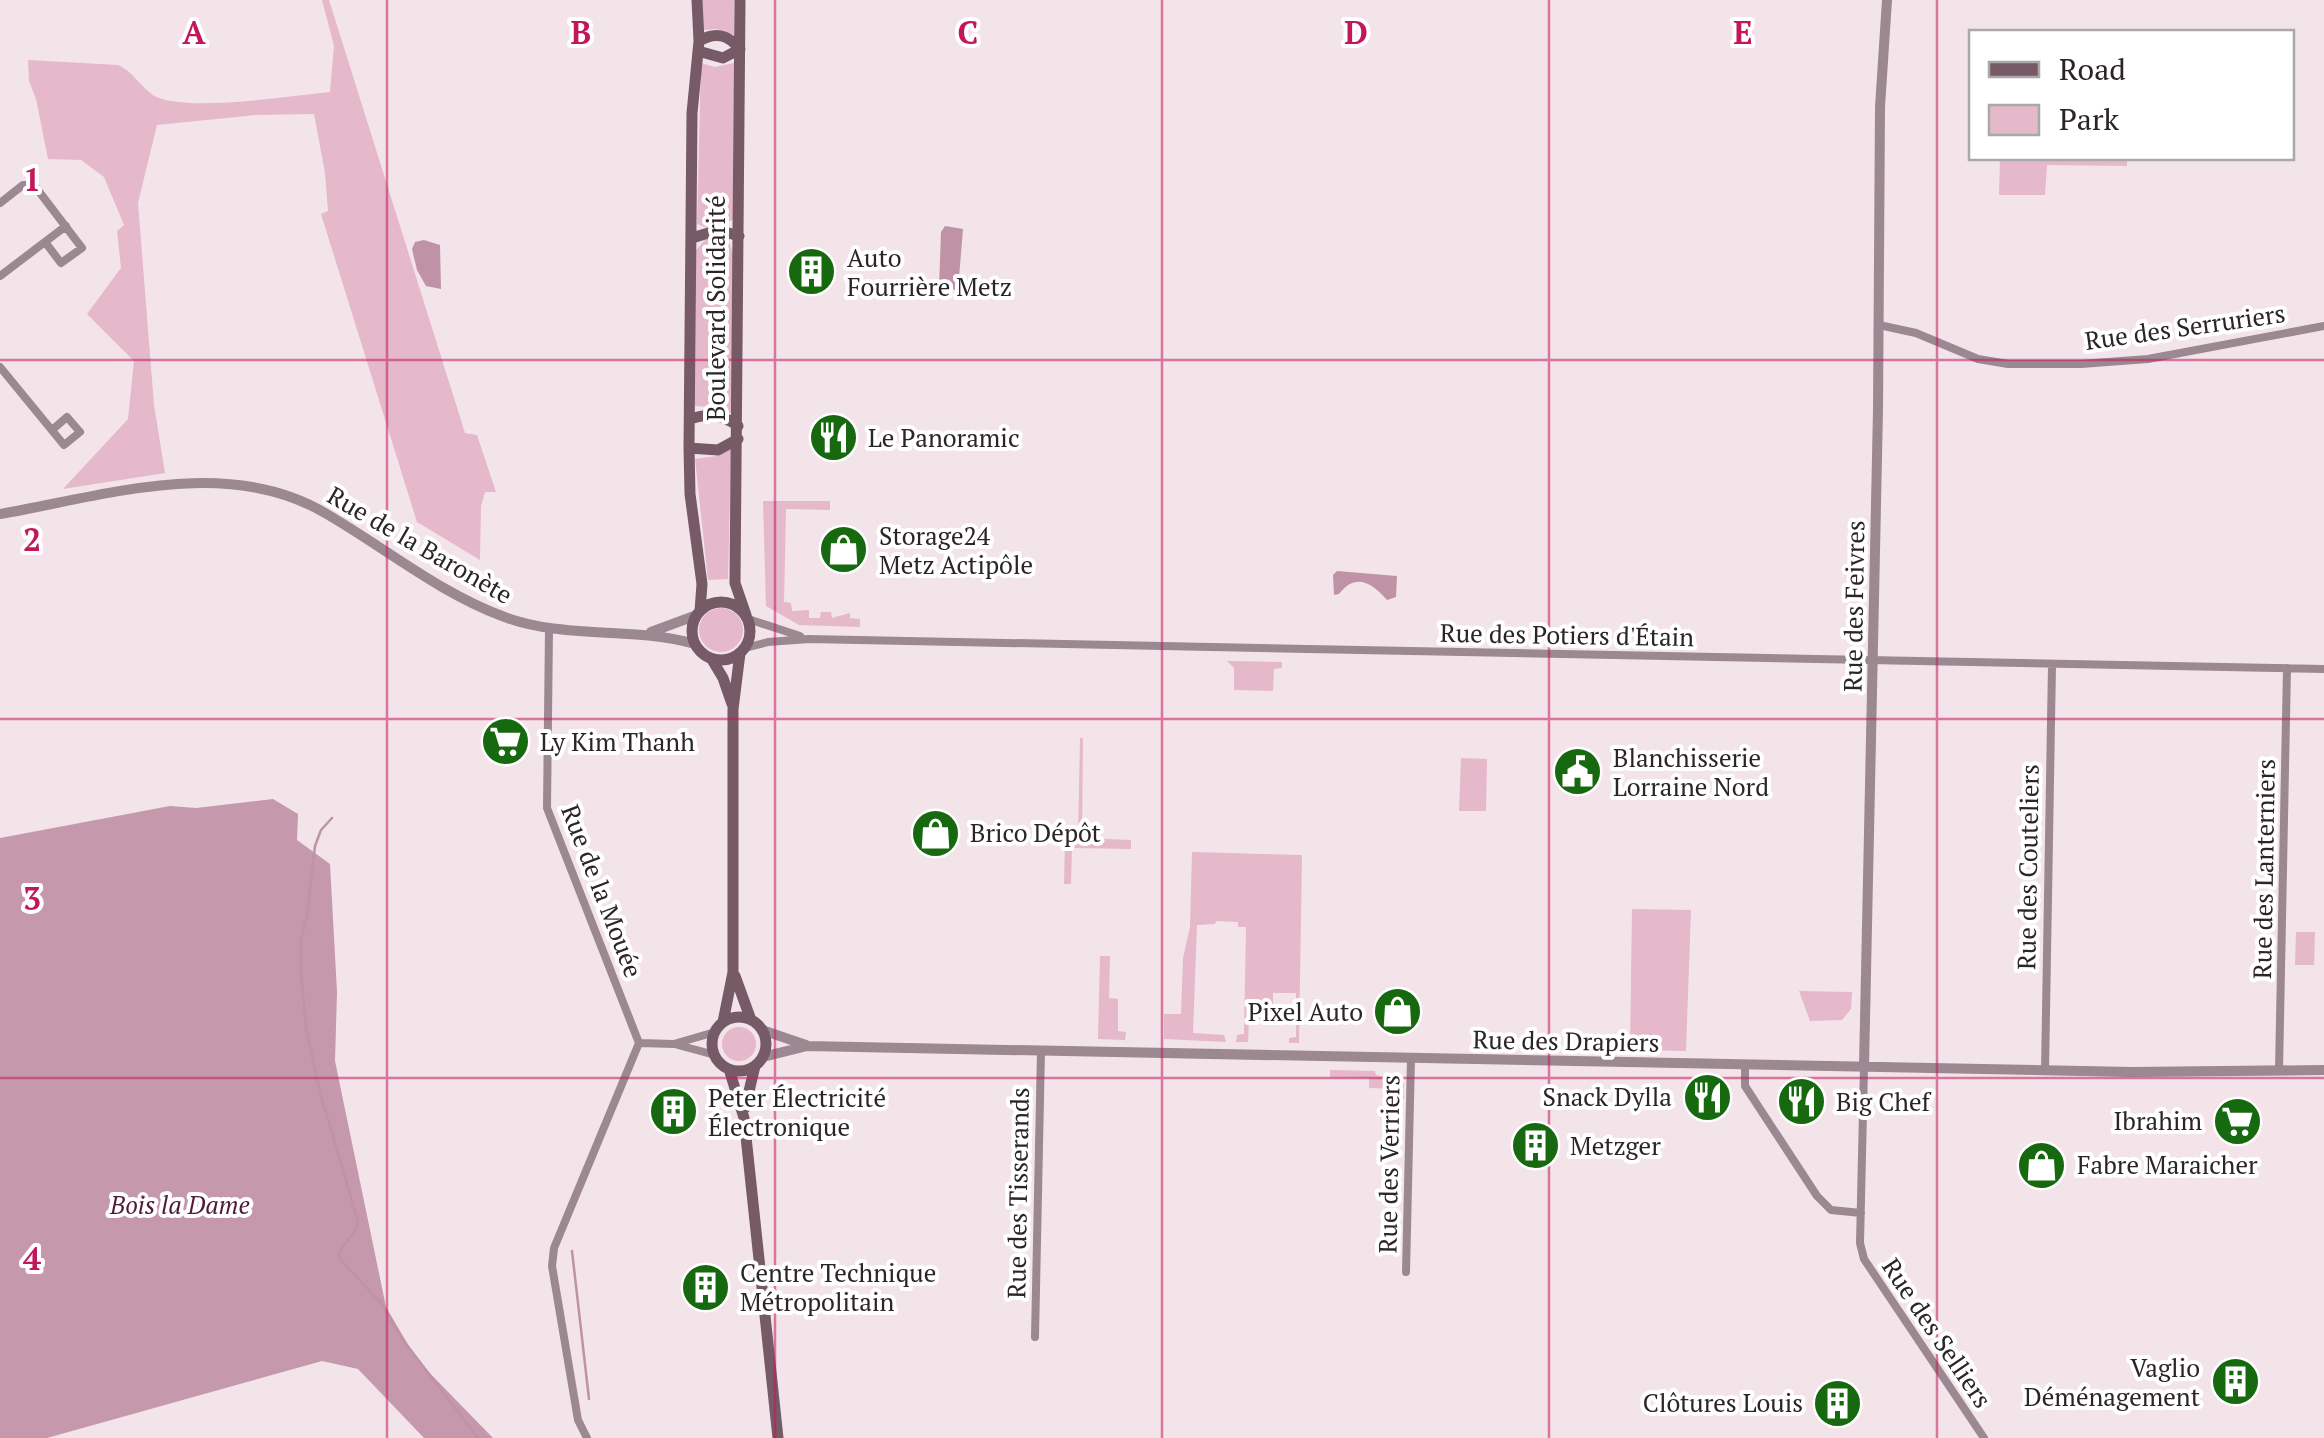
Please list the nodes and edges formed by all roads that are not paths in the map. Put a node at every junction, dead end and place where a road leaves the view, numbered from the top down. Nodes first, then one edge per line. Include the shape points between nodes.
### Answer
1 (697, 0) edge
2 (740, 0) edge
3 (1886, 0) edge
4 (699, 46) junction
5 (740, 49) junction
6 (0, 203) edge
7 (66, 226) junction
8 (739, 236) junction
9 (692, 238) junction
10 (45, 242) junction
11 (0, 276) edge
12 (1879, 325) junction
13 (2324, 326) edge
14 (0, 368) edge
15 (690, 419) junction
16 (52, 430) dead end
17 (738, 432) junction
18 (689, 448) junction
19 (0, 514) edge
20 (699, 613) junction
21 (747, 617) junction
22 (549, 629) junction
23 (645, 634) junction
24 (809, 638) junction
25 (696, 644) junction
26 (743, 651) junction
27 (711, 658) junction
28 (1873, 661) junction
29 (2052, 665) junction
30 (2288, 668) junction
31 (2324, 669) edge
32 (734, 709) junction
33 (734, 972) junction
34 (751, 1020) junction
35 (719, 1027) junction
36 (762, 1030) junction
37 (639, 1043) junction
38 (674, 1044) junction
39 (807, 1046) junction
40 (1041, 1051) junction
41 (715, 1056) junction
42 (1411, 1058) junction
43 (759, 1061) junction
44 (1746, 1064) junction
45 (1864, 1066) junction
46 (728, 1068) junction
47 (2045, 1070) junction
48 (2279, 1070) junction
49 (2324, 1070) edge
50 (744, 1118) junction
51 (1861, 1212) junction
52 (1406, 1272) dead end
53 (1035, 1337) dead end
54 (587, 1438) edge
55 (778, 1438) edge
56 (1984, 1438) edge

1 - 4 main road, Boulevard Solidarité
2 - 5 main road, Boulevard Solidarité
3 - 12 street, Rue des Feivres
4 - 5 main road via 723,58
4 - 5 main road via 708,36 722,36
4 - 9 main road, Boulevard Solidarité
5 - 8 main road, Boulevard Solidarité
6 - 7 street via 34,185
7 - 10 street
7 - 10 street via 82,248 61,264
8 - 9 main road via 718,230
8 - 17 main road, Boulevard Solidarité
9 - 15 main road, Boulevard Solidarité
10 - 11 street
12 - 13 street, Rue des Serruriers via 2003,364 2148,358
12 - 28 street, Rue des Feivres
14 - 16 street
15 - 17 main road via 720,416
15 - 18 main road, Boulevard Solidarité
17 - 18 main road via 718,450
17 - 21 main road, Boulevard Solidarité via 735,583
18 - 20 main road, Boulevard Solidarité
19 - 22 street, Rue de la Baronète via 179,483 249,485 322,511 474,605
20 - 21 main road via 723,602
20 - 23 street, Rue de la Baronète
20 - 25 main road via 692,627
21 - 24 street, Rue des Potiers d'Étain
21 - 26 main road
22 - 23 street, Rue de la Baronète
22 - 37 street, Rue de la Mouée via 548,808
23 - 25 street, Rue de la Baronète
24 - 26 street, Rue des Potiers d'Étain
24 - 28 street, Rue des Potiers d'Étain
25 - 27 main road
26 - 27 main road
26 - 32 main road
27 - 32 main road
28 - 29 street, Rue des Potiers d'Étain
28 - 45 street, Rue des Feivres
29 - 30 street, Rue des Potiers d'Étain
29 - 47 street, Rue des Couteliers
30 - 31 street, Rue des Potiers d'Étain
30 - 48 street, Rue des Lanterniers
32 - 33 main road
33 - 34 main road
33 - 35 main road
34 - 35 main road via 737,1017
34 - 36 main road
35 - 38 street
35 - 41 main road
36 - 39 street, Rue des Drapiers
36 - 43 main road via 766,1048
37 - 38 street
37 - 54 street via 554,1248 575,1401
38 - 41 street
39 - 40 street, Rue des Drapiers
39 - 43 street, Rue des Drapiers
40 - 42 street, Rue des Drapiers
40 - 53 street, Rue des Tisserands
41 - 46 main road
42 - 44 street, Rue des Drapiers
42 - 52 street, Rue des Verriers
43 - 46 main road via 738,1071
43 - 50 main road
44 - 45 street, Rue des Drapiers
44 - 51 street via 1745,1086 1817,1196 1831,1210
45 - 47 street, Rue des Drapiers
45 - 51 street, Rue des Feivres
46 - 50 main road
47 - 48 street, Rue des Drapiers
48 - 49 street, Rue des Drapiers
50 - 55 main road
51 - 56 street, Rue des Selliers via 1868,1267

